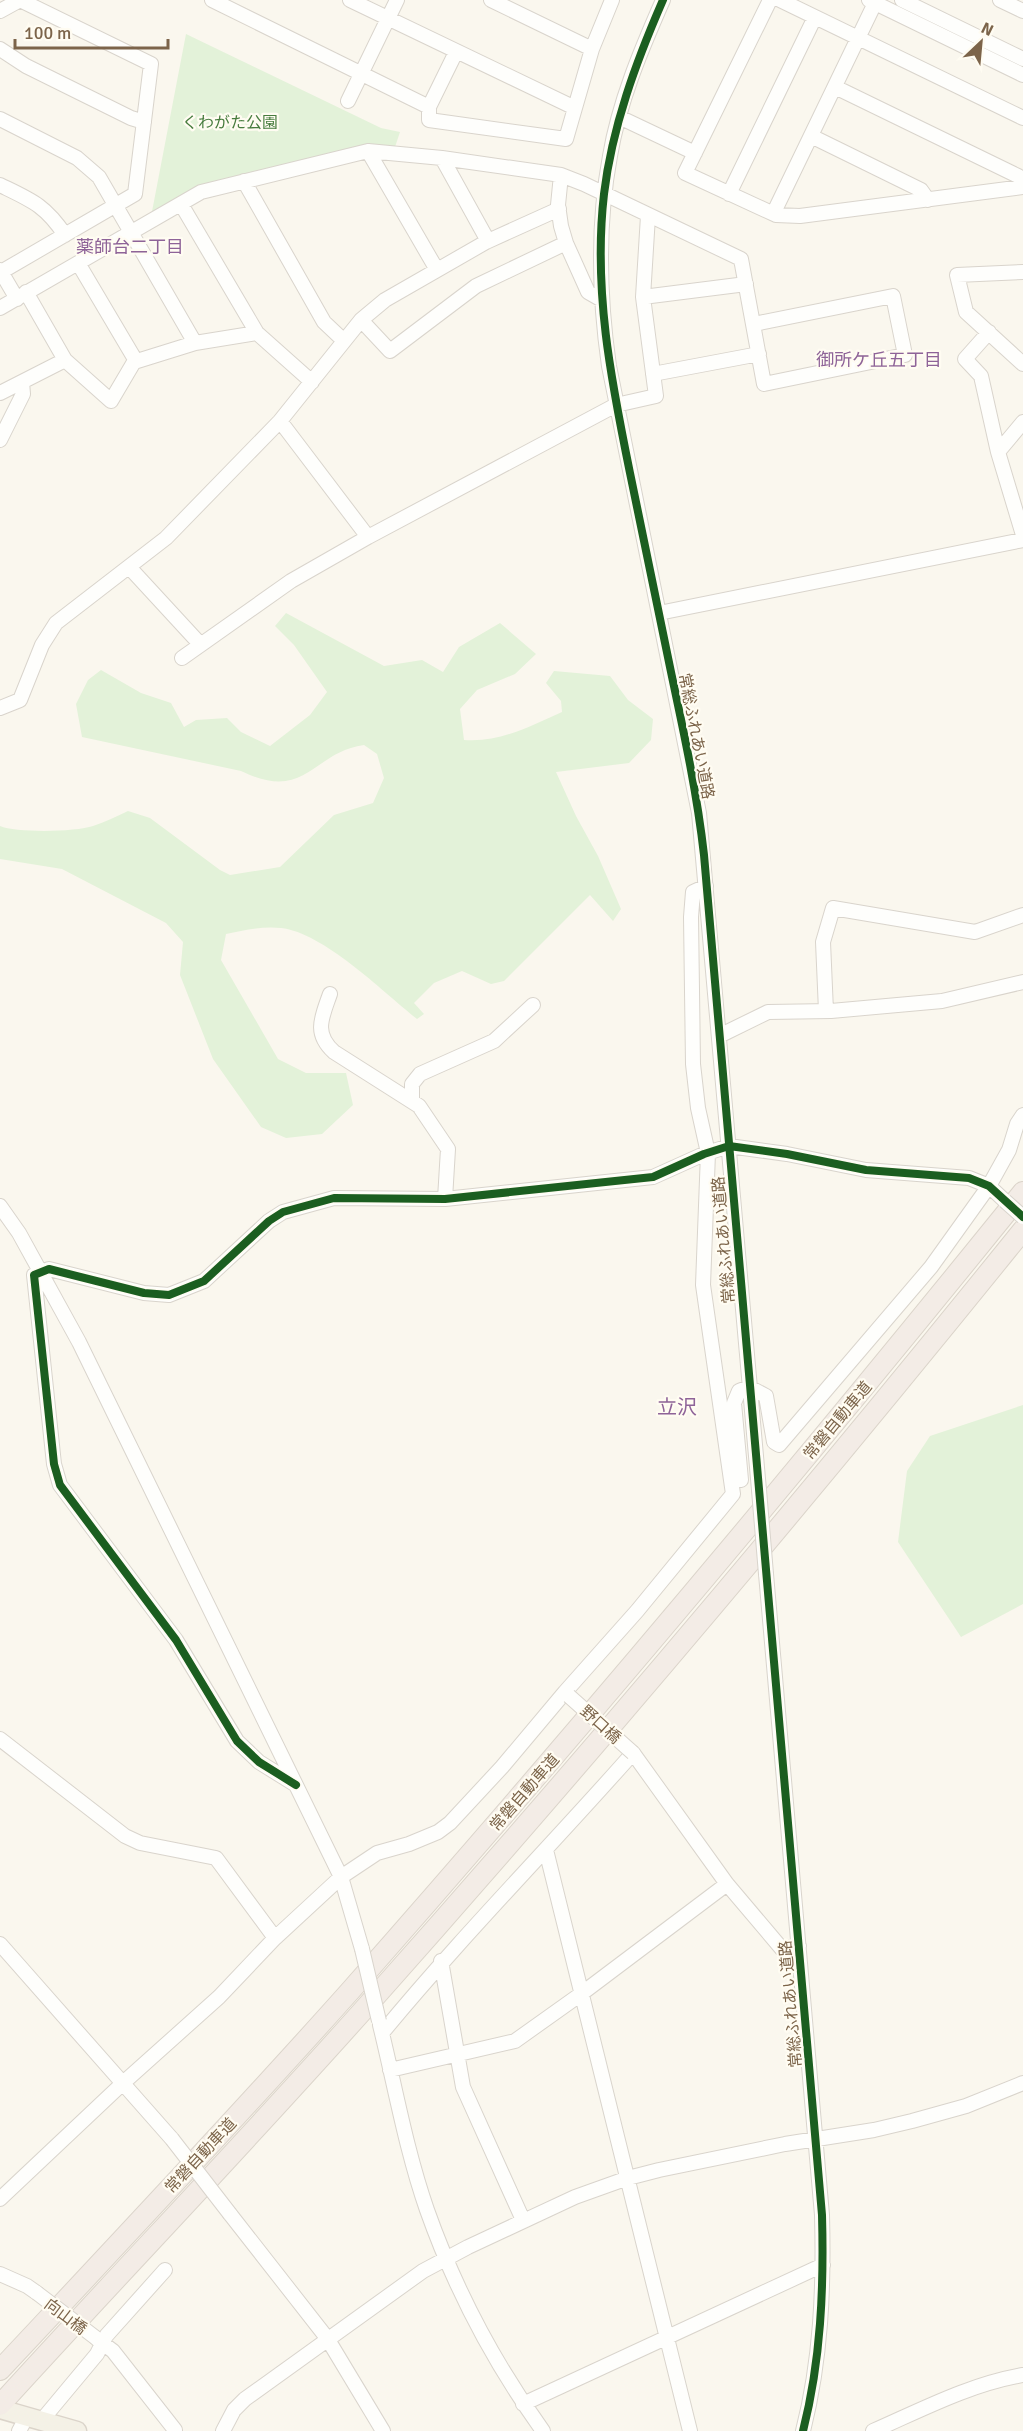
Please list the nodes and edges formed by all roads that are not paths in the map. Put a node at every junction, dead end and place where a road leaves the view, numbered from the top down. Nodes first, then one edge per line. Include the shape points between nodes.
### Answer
1 (212, 0) edge
2 (350, 0) edge
3 (397, 0) edge
4 (491, 0) edge
5 (612, 0) edge
6 (663, 0) edge
7 (770, 0) edge
8 (780, 0) edge
9 (902, 0) edge
10 (1000, 0) edge
11 (872, 2) edge
12 (919, 4) edge
13 (0, 11) edge
14 (1023, 11) edge
15 (815, 17) junction
16 (388, 19) junction
17 (859, 38) junction
18 (0, 49) edge
19 (592, 49) junction
20 (456, 52) junction
21 (1023, 59) edge
22 (361, 74) junction
23 (1023, 75) edge
24 (835, 87) junction
25 (348, 101) dead end
26 (429, 107) junction
27 (575, 108) junction
28 (619, 117) junction
29 (1023, 118) edge
30 (0, 119) edge
31 (144, 122) junction
32 (811, 136) junction
33 (368, 152) junction
34 (695, 153) junction
35 (442, 158) junction
36 (561, 176) junction
37 (244, 181) junction
38 (0, 184) edge
39 (1023, 187) edge
40 (604, 194) junction
41 (729, 194) junction
42 (928, 200) junction
43 (182, 204) junction
44 (117, 205) junction
45 (559, 209) junction
46 (776, 215) junction
47 (648, 216) junction
48 (130, 233) junction
49 (64, 235) junction
50 (488, 241) junction
51 (566, 243) junction
52 (78, 263) junction
53 (437, 270) junction
54 (1, 271) edge
55 (1022, 272) edge
56 (746, 284) junction
57 (22, 296) junction
58 (643, 297) junction
59 (602, 300) junction
60 (0, 308) edge
61 (361, 320) junction
62 (754, 324) junction
63 (989, 332) junction
64 (257, 333) junction
65 (343, 340) junction
66 (195, 343) junction
67 (759, 354) junction
68 (65, 360) junction
69 (136, 361) junction
70 (1023, 364) edge
71 (653, 374) junction
72 (22, 382) junction
73 (312, 382) junction
74 (0, 393) edge
75 (616, 405) junction
76 (280, 421) junction
77 (1023, 422) edge
78 (0, 440) edge
79 (998, 452) junction
80 (1023, 536) edge
81 (368, 537) junction
82 (1023, 540) edge
83 (129, 567) junction
84 (659, 613) junction
85 (200, 644) junction
86 (182, 658) dead end
87 (0, 708) edge
88 (706, 886) junction
89 (1023, 915) edge
90 (1023, 982) edge
91 (330, 994) dead end
92 (533, 1005) dead end
93 (826, 1011) junction
94 (719, 1036) junction
95 (412, 1101) junction
96 (1023, 1115) edge
97 (729, 1146) junction
98 (708, 1153) junction
99 (989, 1186) junction
100 (1014, 1197) edge
101 (446, 1199) junction
102 (0, 1206) edge
103 (1023, 1216) edge
104 (1023, 1230) edge
105 (40, 1272) junction
106 (749, 1387) junction
107 (733, 1494) junction
108 (567, 1694) junction
109 (0, 1739) edge
110 (633, 1753) junction
111 (296, 1785) junction
112 (546, 1850) junction
113 (341, 1877) junction
114 (728, 1884) junction
115 (275, 1938) junction
116 (0, 1944) edge
117 (798, 1946) junction
118 (441, 1961) junction
119 (581, 1994) junction
120 (380, 2027) junction
121 (457, 2054) junction
122 (390, 2070) junction
123 (123, 2083) junction
124 (1023, 2083) edge
125 (816, 2140) junction
126 (628, 2178) junction
127 (0, 2199) edge
128 (523, 2220) junction
129 (445, 2259) junction
130 (823, 2265) junction
131 (165, 2270) dead end
132 (0, 2274) edge
133 (327, 2338) junction
134 (669, 2338) junction
135 (100, 2341) junction
136 (0, 2370) edge
137 (1023, 2375) edge
138 (523, 2404) junction
139 (0, 2407) edge
140 (26, 2420) edge
141 (175, 2430) edge
142 (77, 2431) edge
143 (223, 2431) edge
144 (383, 2431) edge
145 (543, 2431) edge
146 (690, 2431) edge
147 (803, 2431) edge
148 (873, 2431) edge

1 - 22 street
2 - 16 street
3 - 16 street
4 - 19 street
5 - 19 street
6 - 28 street, 常総ふれあい道路
7 - 34 street
8 - 15 street
9 - 12 street
10 - 14 street
11 - 17 street
11 - 23 street
12 - 21 street
13 - 31 street via 20,0 151,63
15 - 17 street
15 - 41 street
16 - 20 street
16 - 22 street
17 - 24 street
17 - 29 street
18 - 31 street via 26,66
19 - 27 street
20 - 26 street
20 - 27 street
22 - 25 street
22 - 26 street
24 - 32 street
24 - 39 street via 1018,176
26 - 27 street via 429,120 566,139
28 - 34 street
28 - 40 street, 常総ふれあい道路
30 - 44 street via 88,165
31 - 44 street via 135,194
32 - 42 street via 921,190
32 - 46 street
33 - 35 street
33 - 37 street
33 - 53 street
34 - 41 street via 685,173
35 - 36 street
35 - 50 street
36 - 40 street
36 - 45 street
37 - 43 street via 201,192
37 - 65 street via 324,322
38 - 49 street via 39,205
39 - 42 street
40 - 47 street
40 - 59 street, 常総ふれあい道路 via 600,238
41 - 46 street
42 - 46 street via 800,216
43 - 48 street
43 - 64 street
44 - 48 street
44 - 49 street
45 - 50 street
45 - 51 street
47 - 56 street via 741,259
47 - 58 street
48 - 52 street
48 - 66 street
49 - 54 street
50 - 53 street
51 - 59 street via 588,292
51 - 61 street via 476,286 390,351
52 - 57 street
52 - 69 street
53 - 61 street via 385,300
54 - 57 street
55 - 63 street via 957,275 966,312
56 - 58 street
56 - 62 street
57 - 60 street
57 - 68 street
58 - 71 street
59 - 75 street, 常総ふれあい道路
61 - 65 street
62 - 67 street
62 - 67 street via 892,296 906,355 764,384
63 - 70 street
63 - 79 street via 965,359 981,376
64 - 66 street
64 - 73 street
65 - 73 street
66 - 69 street
67 - 71 street
68 - 69 street via 111,401
68 - 72 street
71 - 75 street via 656,396
72 - 74 street
72 - 78 street via 23,394
73 - 76 street
75 - 81 street
75 - 84 street, 常総ふれあい道路
76 - 81 street
76 - 83 street via 166,538
77 - 79 street
79 - 80 street
81 - 85 street via 291,581
82 - 84 street
83 - 85 street
83 - 87 street via 56,623 42,645 20,700
84 - 88 street, 常総ふれあい道路 via 697,801
85 - 86 street
88 - 94 street, 常総ふれあい道路
88 - 98 street via 693,892 691,917 693,1064
89 - 93 street via 975,932 833,908 823,942
90 - 93 street via 942,1001
91 - 95 street via 320,1030 324,1042
92 - 95 street via 494,1041 420,1074 412,1084
93 - 94 street via 768,1012
94 - 97 street, 常総ふれあい道路
95 - 101 street via 448,1149
96 - 99 street
97 - 98 street
97 - 99 street via 866,1170 969,1178
97 - 106 street, 常総ふれあい道路
98 - 101 street via 653,1177
98 - 107 street via 703,1285
99 - 100 street
99 - 106 street via 931,1267 779,1446 771,1431 766,1396
100 - 103 street, bridge
100 - 136 highway, 常磐自動車道 via 683,1605 498,1822 340,2002
101 - 105 street via 334,1198 283,1212 204,1281 169,1295 144,1293 49,1269
102 - 105 street
104 - 139 highway, 常磐自動車道 via 702,1620 524,1828
105 - 111 street via 79,1342
105 - 111 street via 34,1275 54,1464 60,1485 176,1640 237,1741 259,1762
106 - 107 street via 739,1391 734,1402 741,1484
106 - 117 street, 常総ふれあい道路, bridge
107 - 108 street
108 - 110 street, 野口橋, bridge
108 - 113 street via 438,1832 377,1853
109 - 115 street via 125,1836 141,1843 216,1858
110 - 112 street
110 - 114 street, 野口橋
111 - 113 street
112 - 118 street
112 - 119 street
113 - 115 street
113 - 120 street, bridge
114 - 117 street, 野口橋 via 782,1949
114 - 119 street
115 - 123 street via 219,1996
116 - 123 street
117 - 125 street, 常総ふれあい道路
118 - 120 street
118 - 121 street
119 - 121 street via 515,2041
119 - 126 street
120 - 122 street
121 - 122 street
121 - 128 street via 463,2086
122 - 129 street via 427,2209
123 - 127 street
123 - 133 street, bridge via 172,2139
124 - 125 street via 966,2106 874,2130
125 - 126 street
125 - 130 street, 常総ふれあい道路
126 - 128 street
126 - 134 street
128 - 129 street
129 - 133 street
129 - 138 street via 485,2341
130 - 134 street
130 - 147 street, 常総ふれあい道路 via 818,2348
131 - 135 street
132 - 135 street, 向山橋, bridge via 37,2293
133 - 143 street via 245,2399
133 - 144 street
134 - 138 street
134 - 146 street
135 - 140 street via 97,2354
135 - 141 street, 向山橋 via 113,2351
137 - 148 street via 962,2392
138 - 145 street
139 - 140 main road
140 - 142 main road

